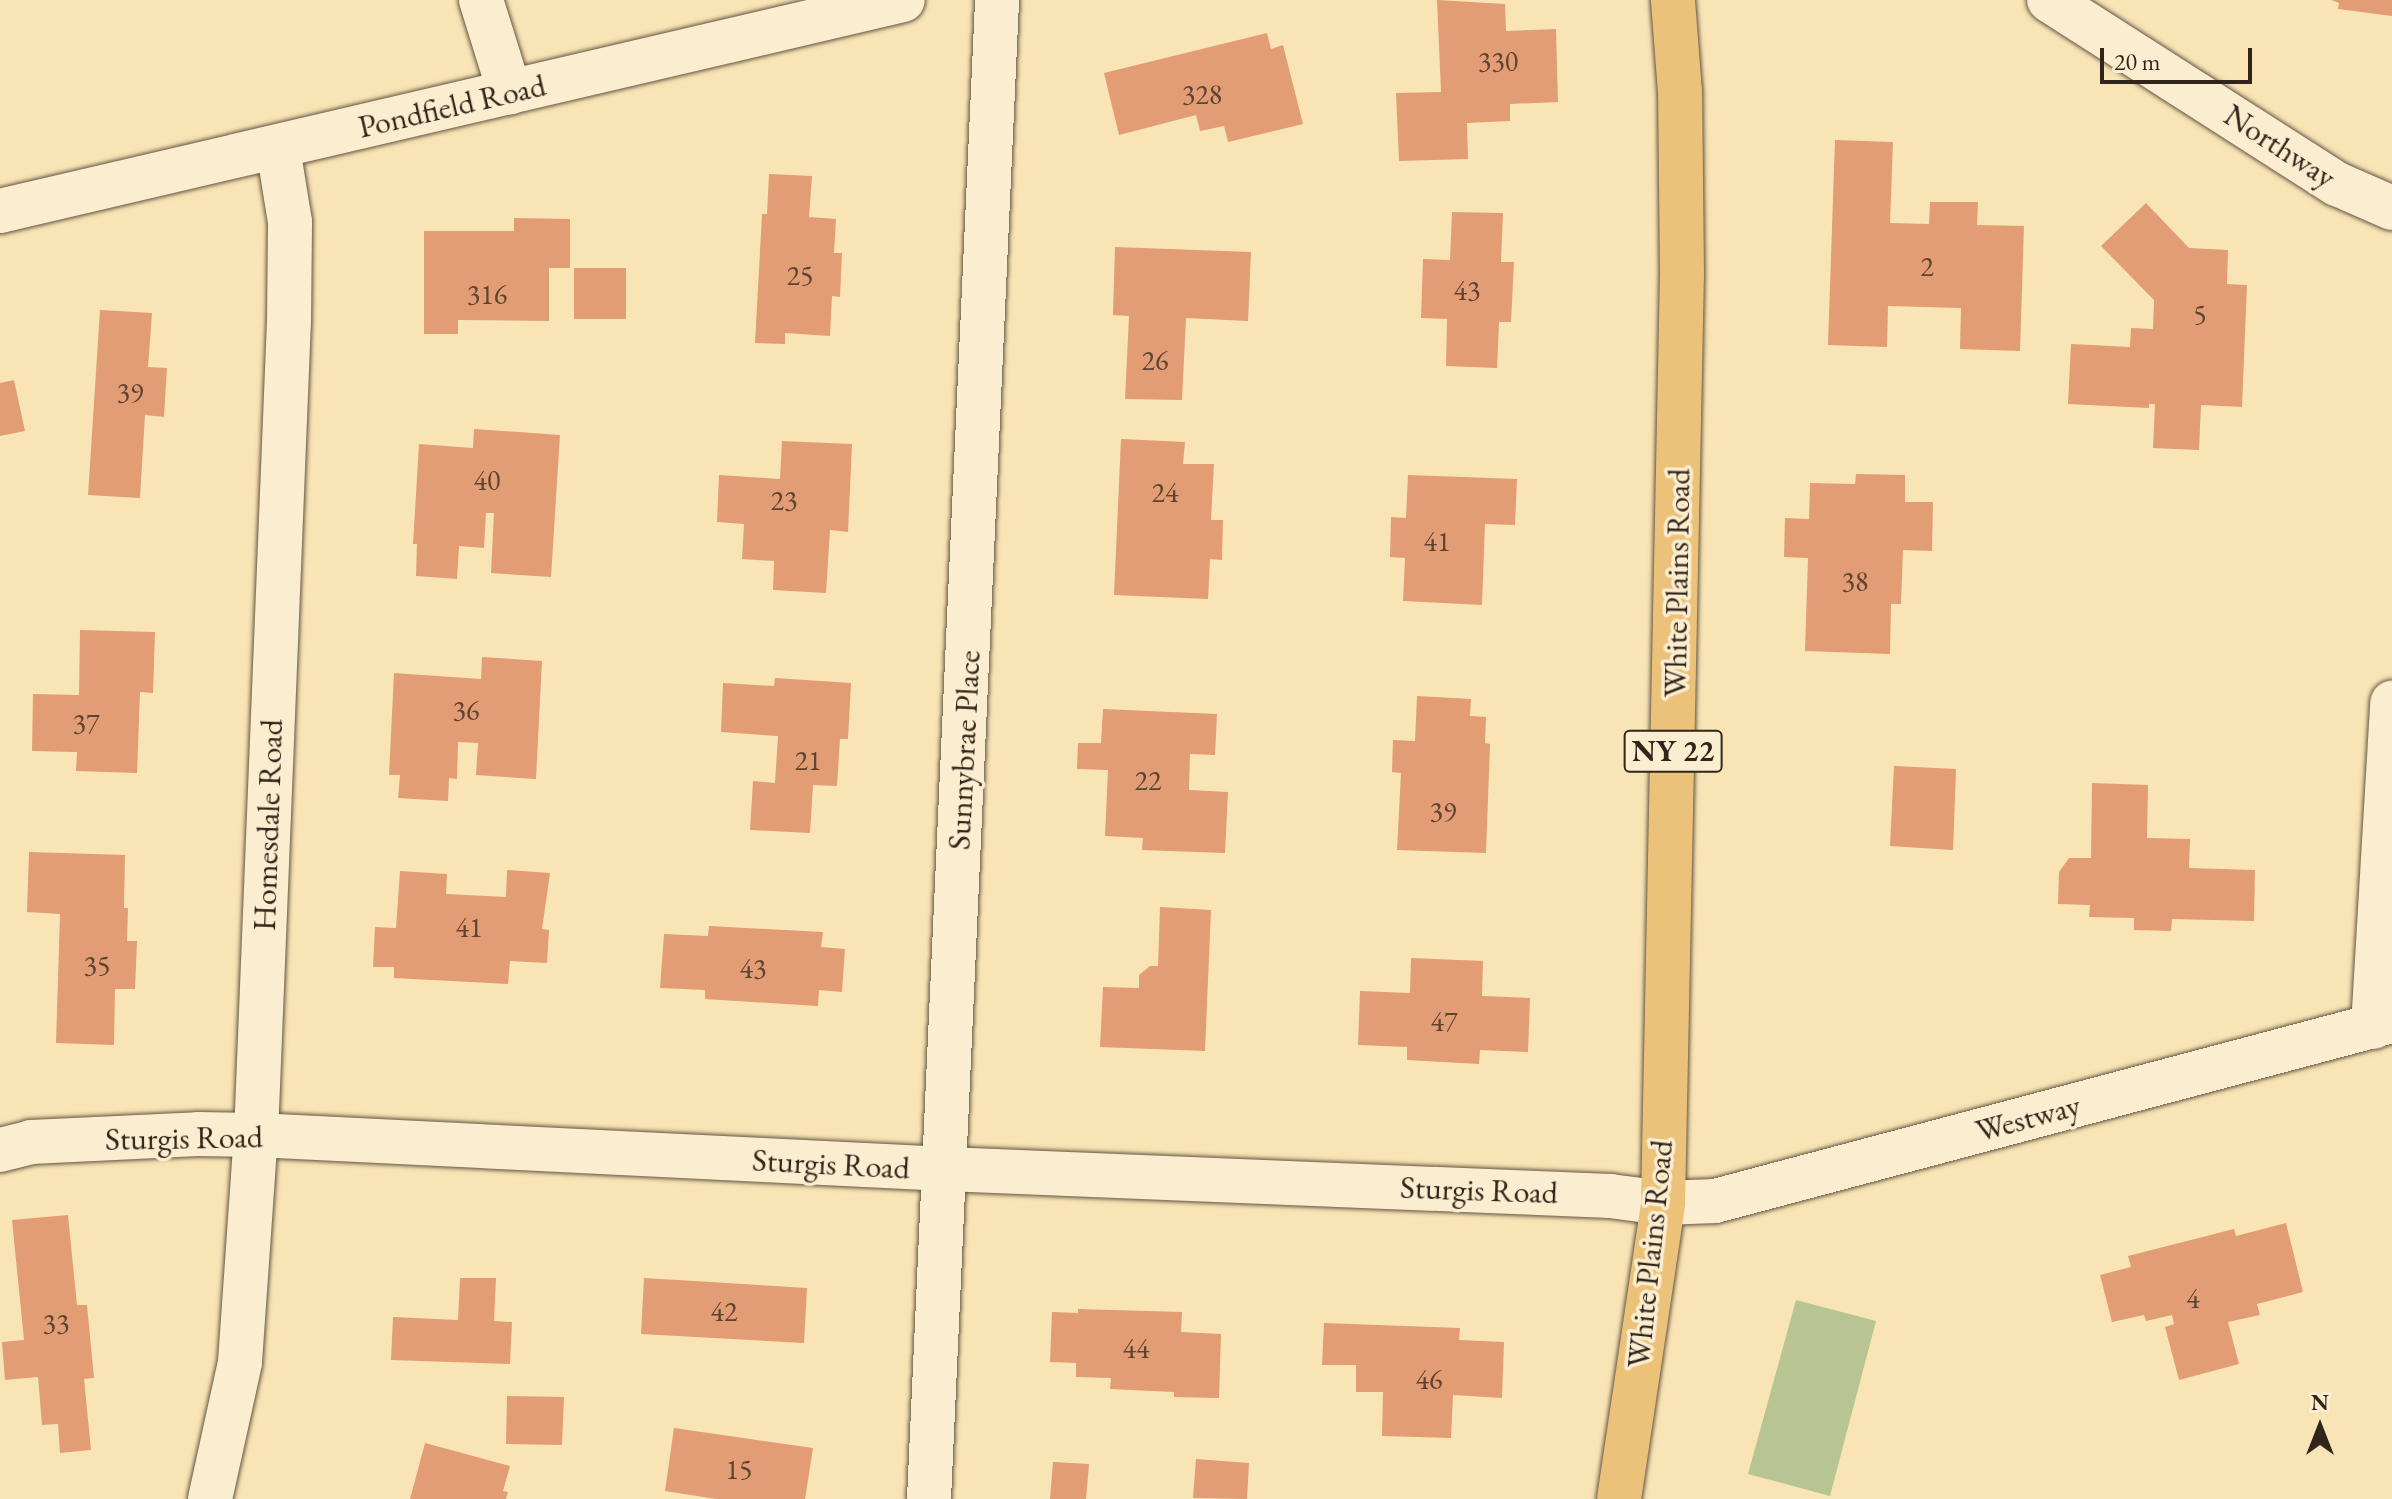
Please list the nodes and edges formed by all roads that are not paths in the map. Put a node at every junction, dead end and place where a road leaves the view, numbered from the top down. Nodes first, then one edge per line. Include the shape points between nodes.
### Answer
1 (481, 0) edge
2 (903, 0) edge
3 (997, 0) edge
4 (1673, 0) edge
5 (2049, 0) edge
6 (510, 93) junction
7 (278, 148) junction
8 (2392, 208) edge
9 (0, 211) edge
10 (2392, 703) edge
11 (2382, 1024) edge
12 (256, 1135) junction
13 (0, 1150) edge
14 (946, 1169) junction
15 (1663, 1203) junction
16 (210, 1499) edge
17 (929, 1499) edge
18 (1619, 1499) edge

1 - 6 street
2 - 6 street, Pondfield Road
3 - 14 street, Sunnybrae Place
4 - 15 main road, White Plains Road / NY 22 via 1680,92 1682,290
5 - 8 street, Northway via 2337,184
6 - 7 street, Pondfield Road
7 - 9 street, Pondfield Road
7 - 12 street, Homesdale Road via 290,222 289,322
10 - 11 street
11 - 15 street, Westway via 1715,1201
12 - 13 street, Sturgis Road via 31,1142
12 - 14 street, Sturgis Road
12 - 16 street, Homesdale Road via 240,1362
14 - 15 street, Sturgis Road via 1610,1196
14 - 17 street, Sunnybrae Place
15 - 18 main road, White Plains Road / NY 22

